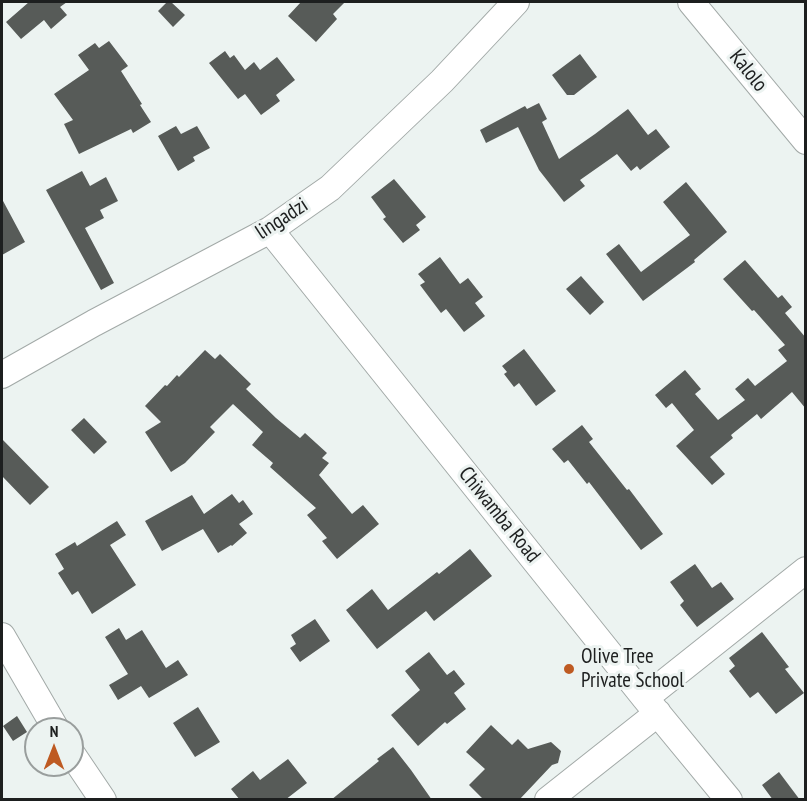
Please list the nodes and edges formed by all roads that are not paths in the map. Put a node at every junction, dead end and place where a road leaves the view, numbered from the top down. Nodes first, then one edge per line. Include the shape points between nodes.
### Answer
1 (516, 2) edge
2 (691, 2) edge
3 (806, 141) edge
4 (270, 230) junction
5 (2, 375) edge
6 (806, 570) edge
7 (2, 636) edge
8 (651, 705) junction
9 (49, 717) edge
10 (84, 772) edge
11 (103, 800) edge
12 (548, 800) edge
13 (729, 800) edge

1 - 4 street, lingadzi via 442,81 330,188
2 - 3 street, Kalolo
4 - 5 street, lingadzi
4 - 8 street, Chiwamba Road
6 - 8 street
7 - 9 street
8 - 12 street
8 - 13 street, Chiwamba Road
10 - 11 street

